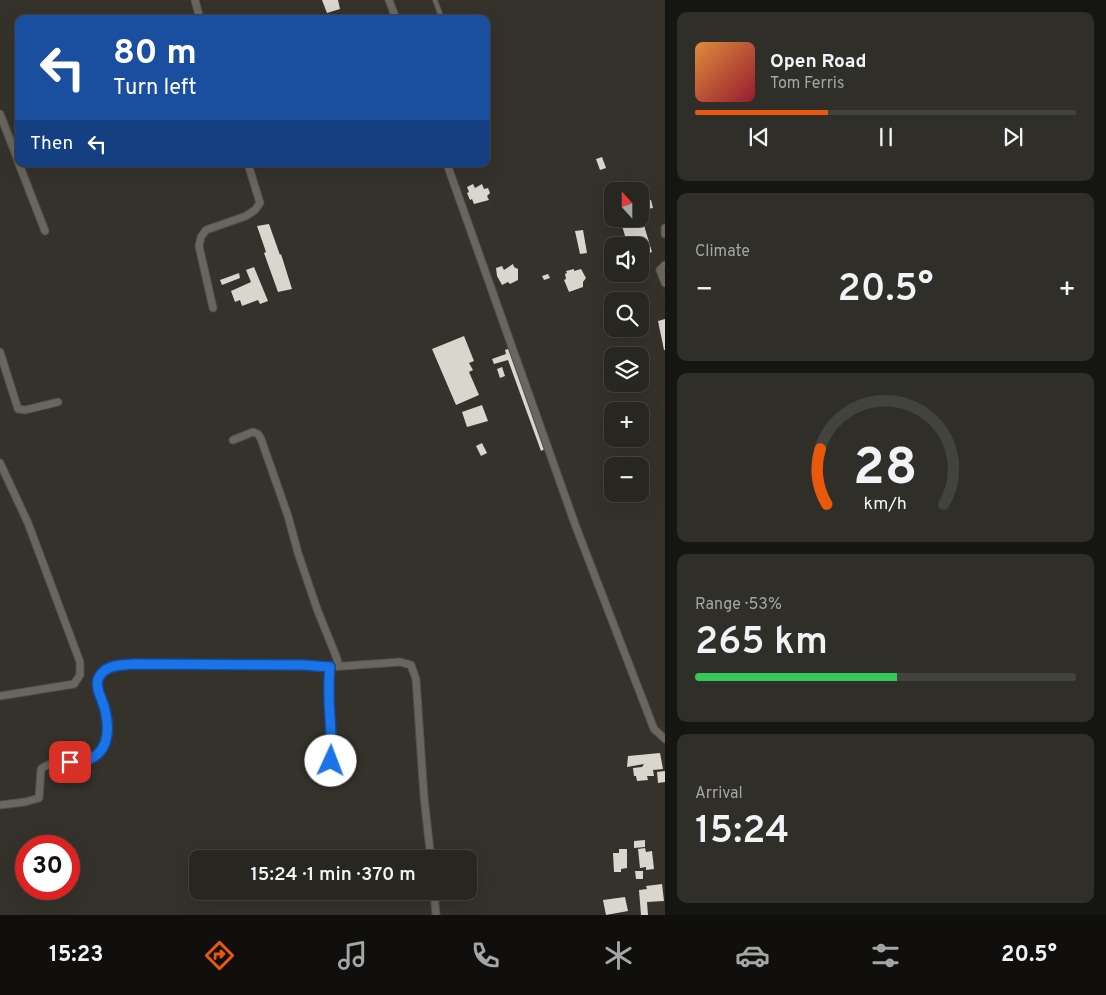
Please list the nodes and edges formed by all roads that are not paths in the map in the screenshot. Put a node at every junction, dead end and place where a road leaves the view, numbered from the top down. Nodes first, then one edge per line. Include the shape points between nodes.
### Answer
1 (195, 0) edge
2 (389, 0) edge
3 (435, 0) edge
4 (199, 15) edge
5 (395, 15) edge
6 (441, 15) edge
7 (0, 114) edge
8 (15, 153) edge
9 (20, 167) edge
10 (249, 167) edge
11 (448, 167) edge
12 (665, 228) edge
13 (45, 231) dead end
14 (665, 234) edge
15 (665, 265) edge
16 (665, 283) edge
17 (213, 308) dead end
18 (0, 352) edge
19 (58, 402) dead end
20 (233, 440) dead end
21 (0, 463) edge
22 (339, 666) junction
23 (330, 667) junction
24 (0, 696) edge
25 (665, 739) edge
26 (331, 761) dead end
27 (0, 806) edge
28 (430, 850) edge
29 (435, 900) edge
30 (436, 915) edge

1 - 4 street
2 - 5 street
3 - 6 lane
7 - 8 street
9 - 13 street
10 - 17 street via 260,203 246,216 206,230 201,237 199,246
11 - 25 street via 576,527 654,729
12 - 14 street
15 - 16 street via 660,270
18 - 19 street via 18,409
20 - 22 street via 254,432 261,440
21 - 24 street via 28,523 80,662 80,675 74,684
22 - 23 street
22 - 28 street via 400,662 411,665 414,671
23 - 26 street
23 - 27 street via 134,664 108,669 97,682 108,730 103,747 96,756 87,761 48,764 41,769 38,798
29 - 30 street

